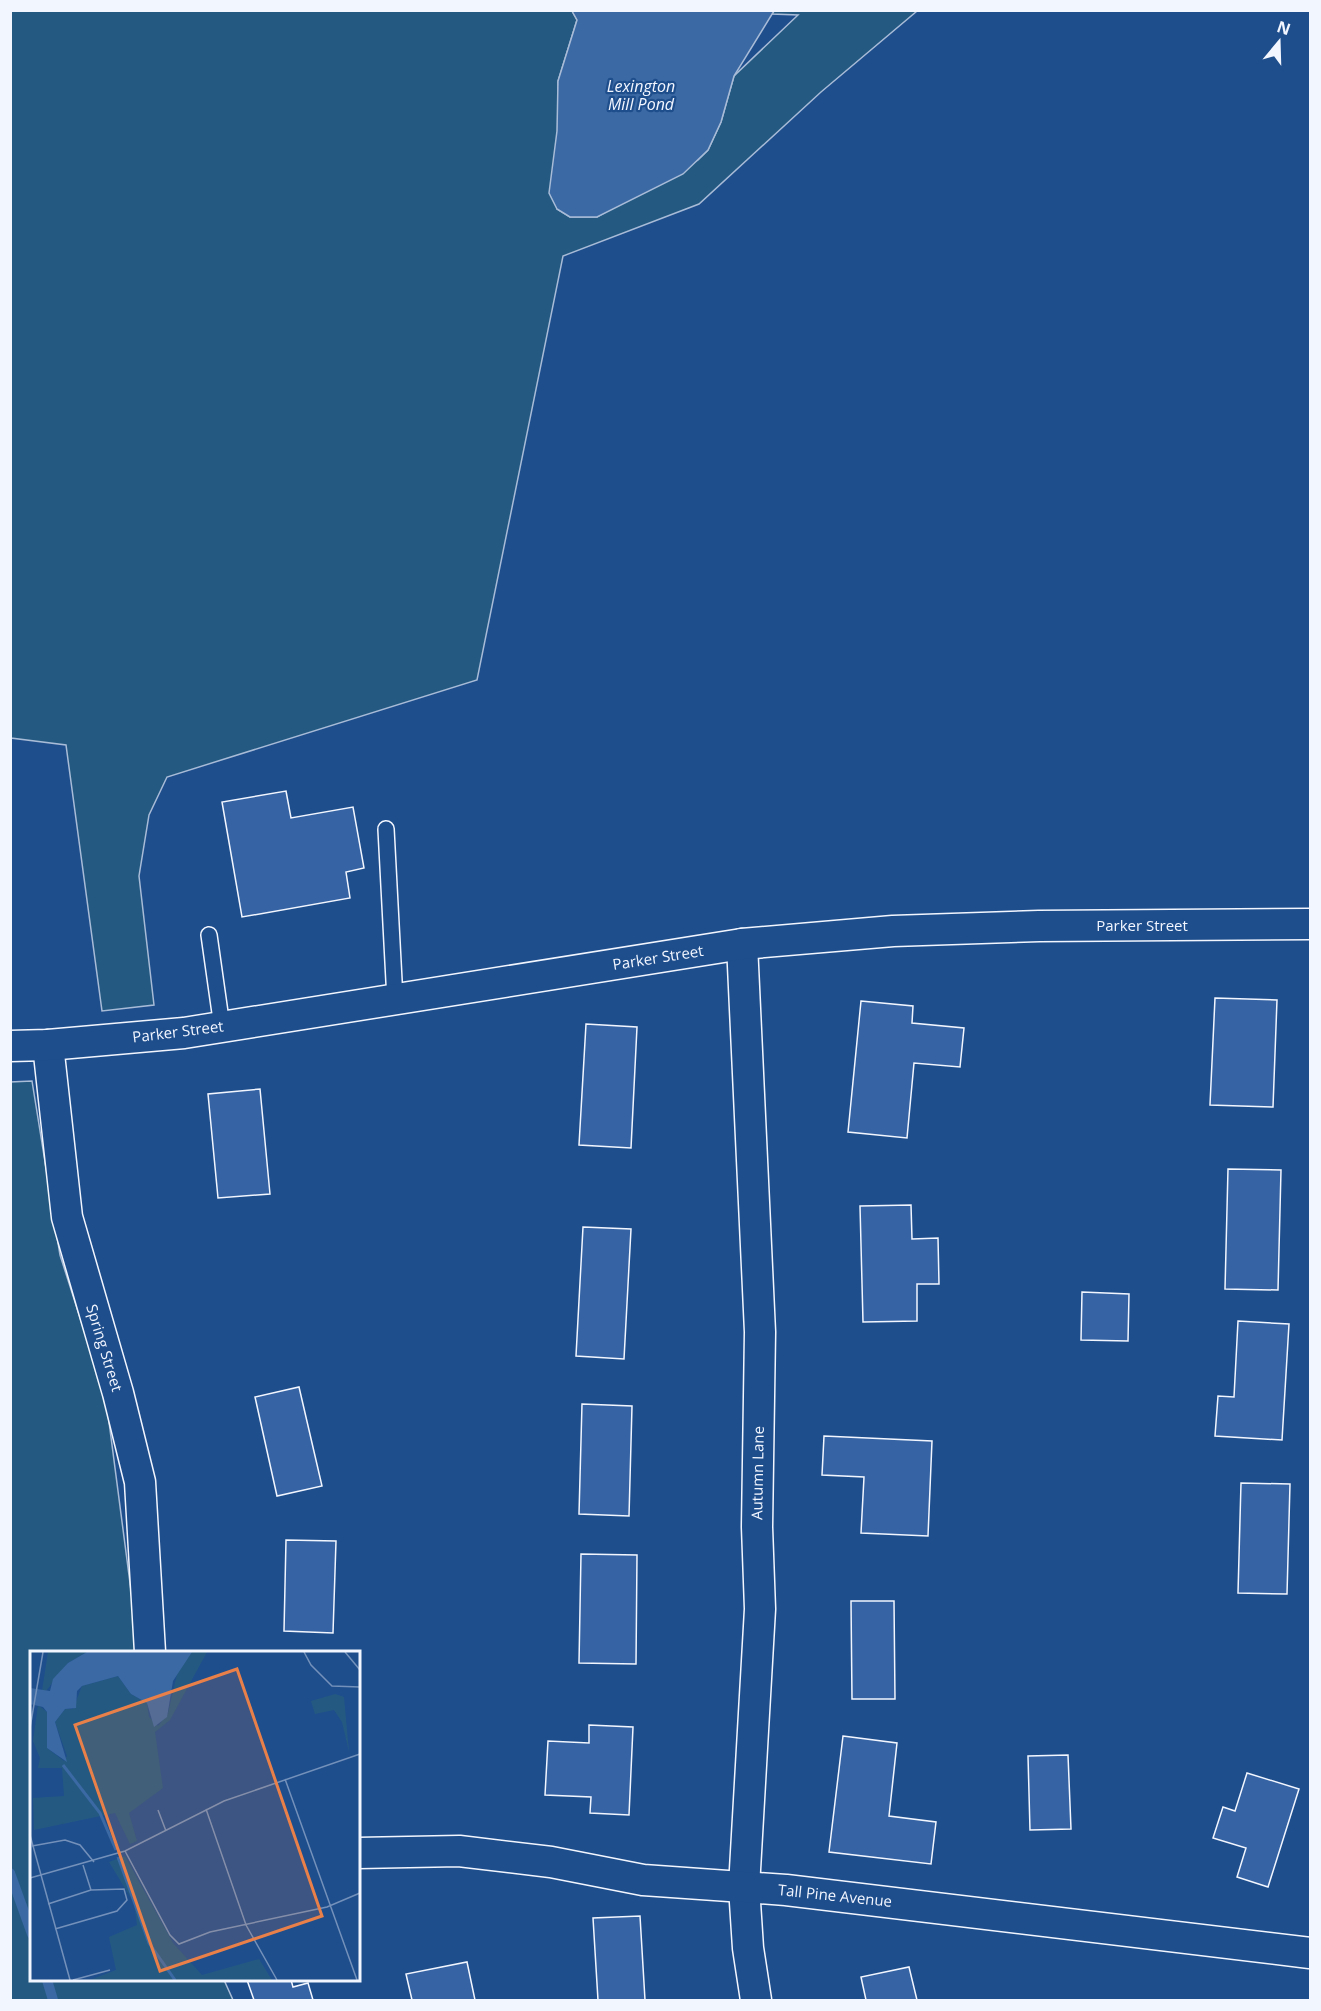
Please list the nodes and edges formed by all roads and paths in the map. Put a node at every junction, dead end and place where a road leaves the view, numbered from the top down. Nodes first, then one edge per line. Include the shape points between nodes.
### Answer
1 (386, 829) dead end
2 (1311, 924) edge
3 (209, 935) dead end
4 (742, 945) junction
5 (395, 1000) junction
6 (222, 1027) junction
7 (48, 1045) junction
8 (10, 1046) edge
9 (150, 1651) edge
10 (360, 1852) edge
11 (744, 1887) junction
12 (1311, 1953) edge
13 (756, 2001) edge

1 - 5 lane
2 - 4 street, Parker Street via 1039,926 904,931
3 - 6 lane
4 - 5 street, Parker Street
4 - 11 street, Autumn Lane via 760,1332 760,1609
5 - 6 street, Parker Street
6 - 7 street, Parker Street
7 - 8 street, Parker Street
7 - 9 street, Spring Street via 67,1217 140,1482
10 - 11 street, Tall Pine Avenue via 459,1851 551,1862 643,1880
11 - 12 street, Tall Pine Avenue
11 - 13 street, Autumn Lane

